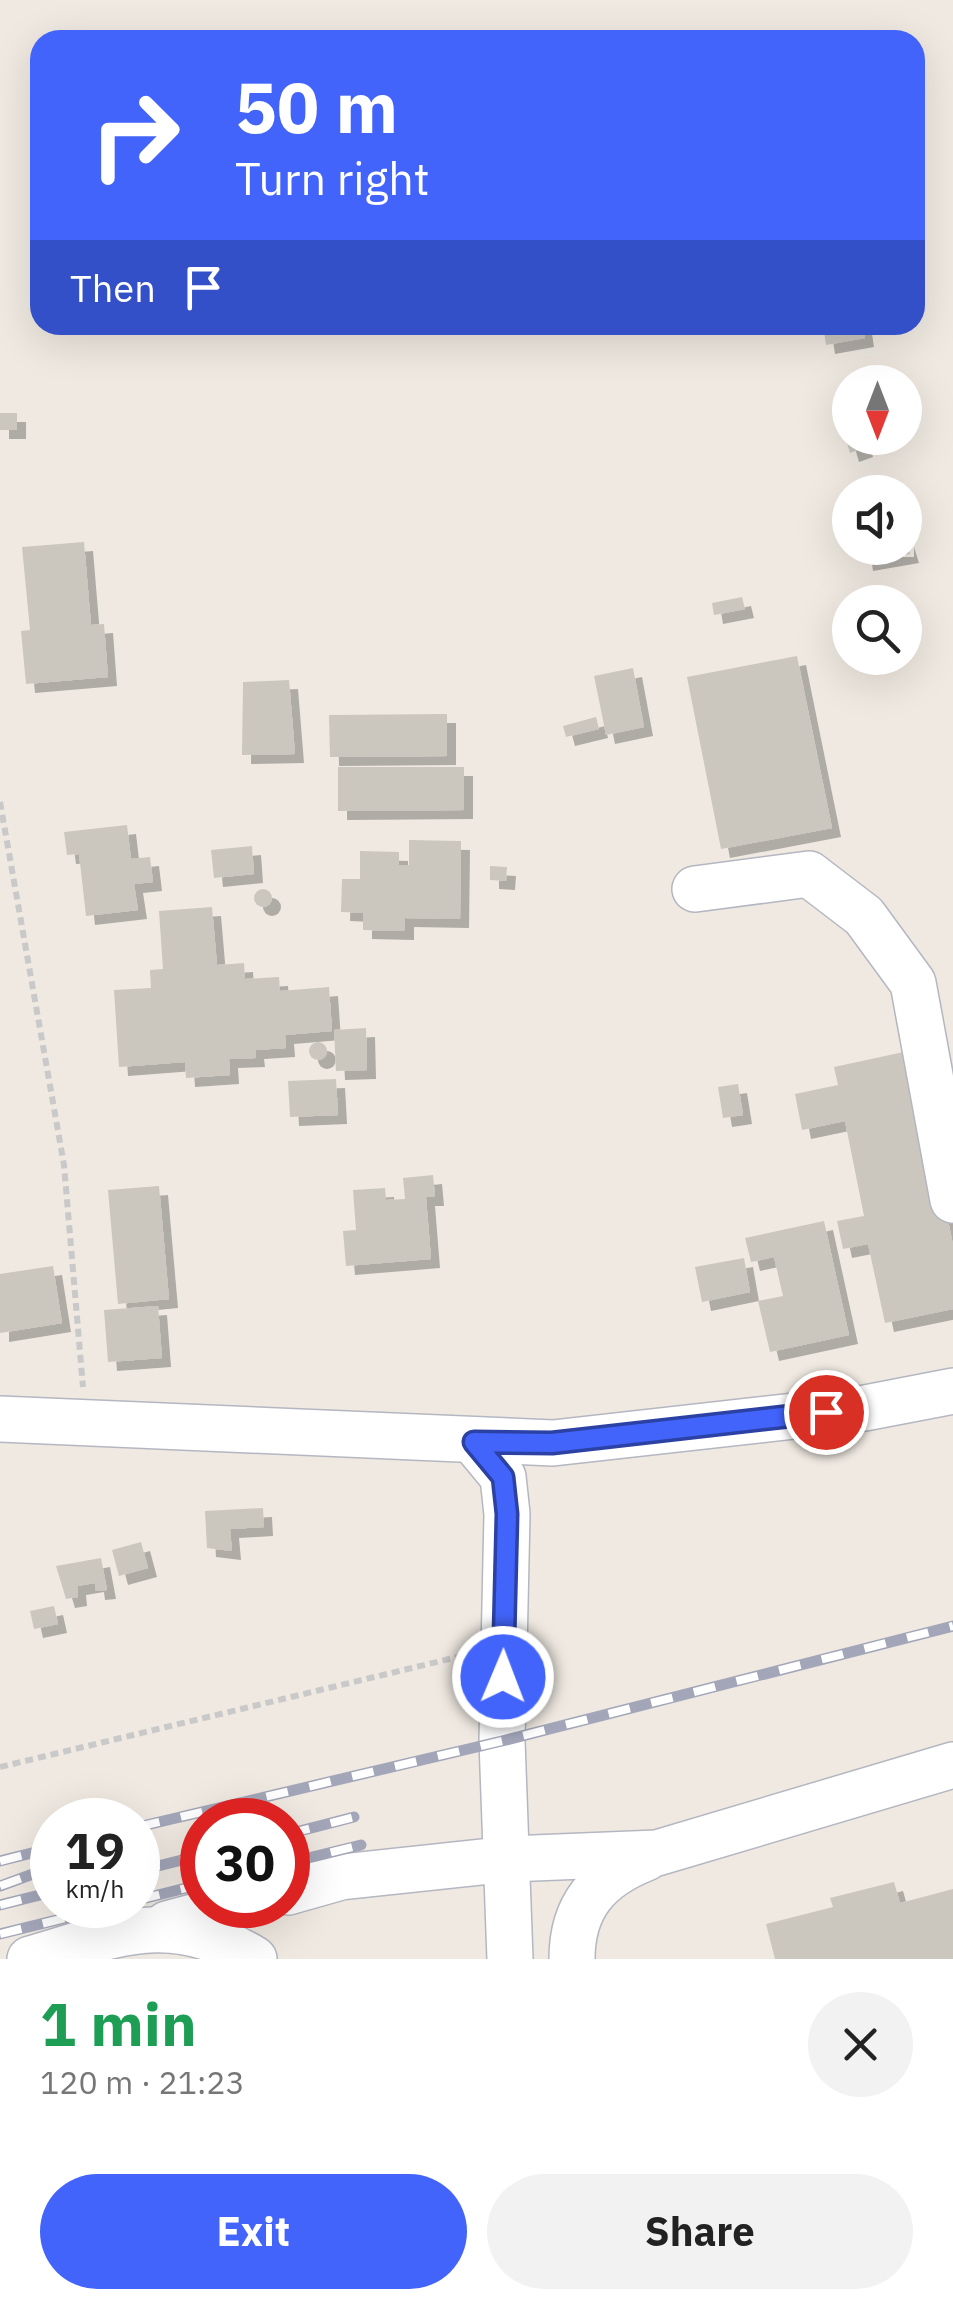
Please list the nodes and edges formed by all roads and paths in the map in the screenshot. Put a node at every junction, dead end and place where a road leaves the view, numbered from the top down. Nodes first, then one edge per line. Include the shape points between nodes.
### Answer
1 (0, 802) edge
2 (695, 889) dead end
3 (953, 1200) edge
4 (953, 1391) edge
5 (0, 1419) edge
6 (86, 1423) junction
7 (474, 1442) junction
8 (504, 1646) junction
9 (953, 1765) edge
10 (0, 1766) edge
11 (657, 1854) junction
12 (509, 1859) junction
13 (310, 1886) edge
14 (180, 1921) edge
15 (160, 1926) joint
16 (152, 1928) edge
17 (522, 1953) edge
18 (30, 1959) edge
19 (254, 1959) edge
20 (572, 1959) edge

1 - 6 path via 64,1165
2 - 3 street via 809,874 864,916 913,983
4 - 7 street via 865,1408 552,1443
5 - 6 street
6 - 7 street
7 - 8 street via 503,1477
8 - 10 path
8 - 12 street
9 - 11 street
11 - 12 street
11 - 20 street via 614,1870 584,1900 572,1930
12 - 13 street
12 - 17 street
14 - 15 street
15 - 19 street via 224,1941
16 - 18 street

